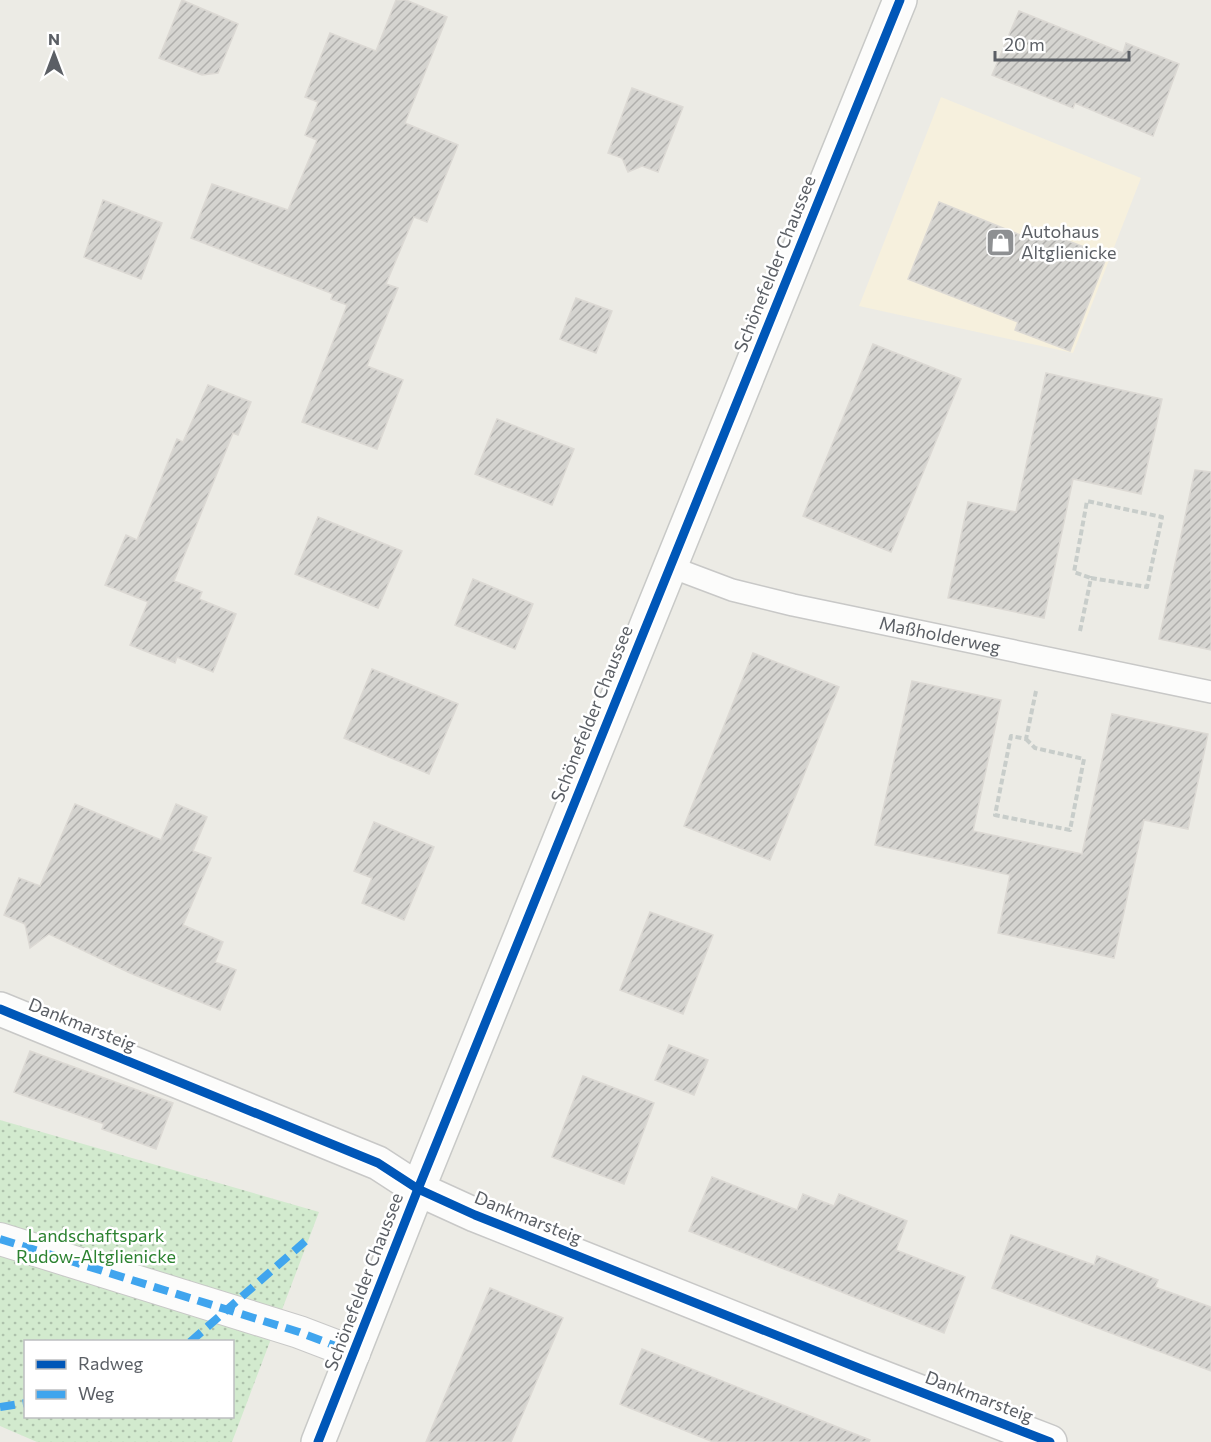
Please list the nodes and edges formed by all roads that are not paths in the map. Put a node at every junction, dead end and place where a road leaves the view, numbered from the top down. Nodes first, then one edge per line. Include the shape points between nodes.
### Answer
1 (900, 0) edge
2 (671, 567) junction
3 (1211, 692) edge
4 (0, 1009) edge
5 (418, 1189) junction
6 (0, 1239) edge
7 (354, 1353) junction
8 (318, 1442) edge
9 (1050, 1442) edge

1 - 2 main road, Schönefelder Chaussee
2 - 3 lane, Maßholderweg via 732,590 793,605
2 - 5 main road, Schönefelder Chaussee
4 - 5 main road, Dankmarsteig via 378,1163
5 - 7 main road, Schönefelder Chaussee
5 - 9 main road, Dankmarsteig
6 - 7 street via 291,1329
7 - 8 main road, Schönefelder Chaussee

